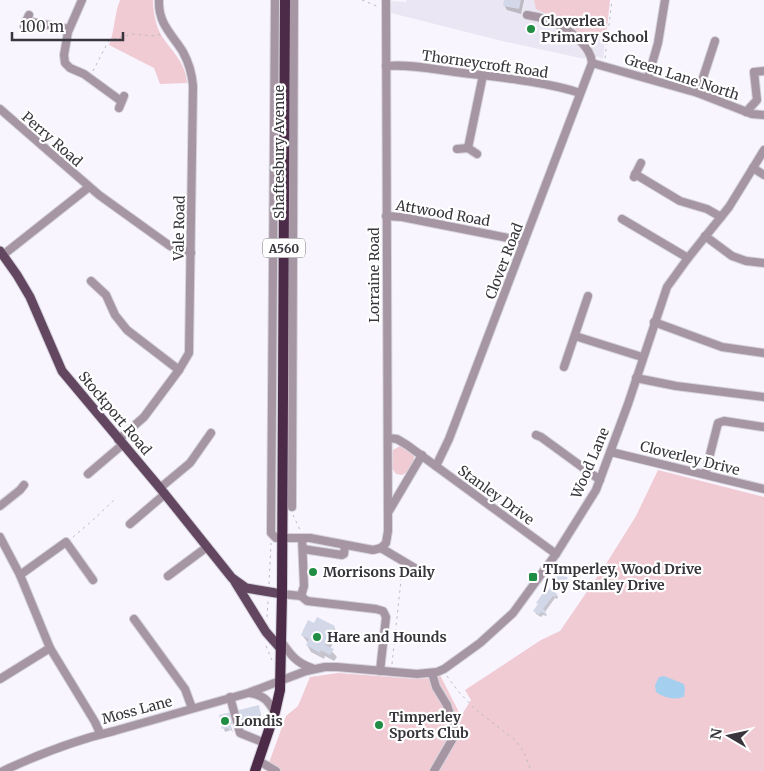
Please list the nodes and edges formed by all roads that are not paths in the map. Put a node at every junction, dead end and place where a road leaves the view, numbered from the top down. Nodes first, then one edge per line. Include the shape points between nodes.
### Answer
1 (82, 0) edge
2 (159, 0) edge
3 (275, 0) edge
4 (285, 0) edge
5 (294, 0) edge
6 (386, 0) edge
7 (665, 0) edge
8 (527, 15) dead end
9 (26, 21) dead end
10 (69, 28) junction
11 (715, 41) dead end
12 (592, 63) junction
13 (386, 66) junction
14 (280, 67) junction
15 (764, 71) edge
16 (483, 75) junction
17 (648, 78) junction
18 (580, 93) junction
19 (698, 93) junction
20 (121, 102) dead end
21 (0, 110) edge
22 (746, 112) junction
23 (764, 115) edge
24 (468, 148) junction
25 (457, 149) dead end
26 (764, 150) edge
27 (477, 154) dead end
28 (641, 163) dead end
29 (753, 168) junction
30 (764, 175) edge
31 (89, 187) junction
32 (386, 216) junction
33 (721, 217) junction
34 (622, 220) dead end
35 (705, 236) junction
36 (524, 242) junction
37 (1, 253) edge
38 (191, 253) junction
39 (688, 258) junction
40 (764, 263) edge
41 (91, 281) dead end
42 (588, 296) dead end
43 (654, 322) junction
44 (575, 336) junction
45 (764, 352) edge
46 (642, 358) junction
47 (564, 367) dead end
48 (179, 370) junction
49 (636, 378) junction
50 (764, 397) edge
51 (763, 427) edge
52 (211, 433) dead end
53 (536, 435) dead end
54 (388, 438) junction
55 (120, 442) junction
56 (611, 452) junction
57 (422, 455) junction
58 (436, 466) junction
59 (88, 474) dead end
60 (705, 474) junction
61 (600, 480) junction
62 (287, 485) junction
63 (24, 486) dead end
64 (764, 489) edge
65 (162, 491) junction
66 (284, 505) junction
67 (0, 506) edge
68 (388, 513) junction
69 (130, 524) dead end
70 (0, 537) edge
71 (277, 537) junction
72 (302, 538) junction
73 (345, 545) junction
74 (207, 547) junction
75 (381, 548) junction
76 (303, 550) junction
77 (556, 554) junction
78 (422, 573) dead end
79 (20, 575) junction
80 (168, 576) dead end
81 (232, 578) junction
82 (93, 580) dead end
83 (282, 594) junction
84 (300, 596) junction
85 (134, 623) dead end
86 (281, 645) junction
87 (50, 648) junction
88 (314, 669) junction
89 (380, 670) junction
90 (432, 673) junction
91 (0, 679) edge
92 (280, 680) junction
93 (248, 693) junction
94 (230, 697) junction
95 (192, 708) junction
96 (275, 712) junction
97 (100, 734) junction
98 (265, 743) junction
99 (257, 766) edge
100 (4, 771) edge
101 (276, 771) edge
102 (434, 771) edge

1 - 10 street
2 - 38 street, Vale Road via 166,30 184,54 191,70
3 - 14 street, Shaftesbury Avenue
4 - 14 highway, Shaftesbury Avenue / A560
5 - 62 street, Shaftesbury Avenue
6 - 13 street, Lorraine Road
7 - 17 street
8 - 12 street via 565,28 592,56
9 - 10 street
10 - 20 street via 65,63
11 - 19 street
12 - 17 street, Green Lane North
12 - 18 street, Clover Road
13 - 16 street, Thorneycroft Road
13 - 32 street, Lorraine Road
14 - 62 highway, Shaftesbury Avenue / A560
14 - 66 street, Shaftesbury Avenue
15 - 22 street via 754,72 757,100
16 - 18 street, Thorneycroft Road
16 - 24 street
17 - 19 street, Green Lane North
18 - 36 street, Clover Road
19 - 22 street, Green Lane North
21 - 31 street, Perry Road
22 - 23 street, Green Lane North
24 - 25 street
24 - 27 street
26 - 29 street, Wood Lane
28 - 33 street via 634,175 680,201
29 - 30 street
29 - 33 street, Wood Lane
31 - 37 street
31 - 38 street, Perry Road via 170,246
32 - 36 street, Attwood Road via 412,218
32 - 54 street, Lorraine Road
33 - 35 street, Wood Lane
34 - 39 street
35 - 39 street, Wood Lane
35 - 40 street via 732,256
36 - 58 street, Clover Road
37 - 55 main road, Stockport Road via 30,297 58,366
38 - 48 street, Vale Road via 189,353
39 - 43 street, Wood Lane via 667,287
41 - 48 street via 106,295 115,315 127,330
42 - 44 street
43 - 45 street via 722,347
43 - 46 street, Wood Lane
44 - 46 street
44 - 47 street
46 - 49 street, Wood Lane
48 - 55 street, Vale Road via 144,417
49 - 50 street
49 - 56 street, Wood Lane
51 - 60 street via 724,421 718,423
52 - 65 street via 193,459
53 - 61 street
54 - 57 street, Stanley Drive via 402,441
54 - 68 street, Lorraine Road
55 - 59 street, Vale Road
55 - 65 main road, Stockport Road
56 - 60 street, Cloverley Drive
56 - 61 street, Wood Lane
57 - 58 street, Stanley Drive
57 - 68 street
58 - 77 street, Stanley Drive
60 - 64 street, Cloverley Drive
61 - 77 street, Wood Lane
62 - 66 highway, Shaftesbury Avenue / A560
63 - 67 street
65 - 69 street
65 - 74 main road, Stockport Road
66 - 71 highway, Shaftesbury Avenue / A560
68 - 75 street, Lorraine Road via 388,536
70 - 79 street
71 - 72 street
71 - 83 highway, Shaftesbury Avenue / A560
72 - 73 street
72 - 76 street
73 - 75 street via 373,550
73 - 76 street via 342,555
74 - 80 street
74 - 81 main road, Stockport Road
75 - 78 street
76 - 84 street via 304,586
77 - 90 street, Wood Lane via 501,625 444,669
79 - 82 street via 66,542
79 - 87 street
81 - 83 main road, Stockport Road via 246,588
81 - 86 main road, Stockport Road via 266,632
83 - 84 street
83 - 86 highway, A560
84 - 89 street via 307,601 383,611 386,617
85 - 95 street via 185,689
86 - 88 street via 294,660
86 - 92 highway, A560
87 - 91 street
87 - 97 street
88 - 89 street, Wood Lane
88 - 92 street, Wood Lane
89 - 90 street, Wood Lane
90 - 102 street via 456,733
92 - 93 street, Moss Lane
92 - 96 highway, A560
93 - 94 street, Moss Lane
93 - 96 street via 262,695
94 - 95 street, Moss Lane
94 - 98 street via 240,733
95 - 97 street, Moss Lane
96 - 98 highway, A560
97 - 100 street, Moss Lane
98 - 99 highway, A560
99 - 101 street

